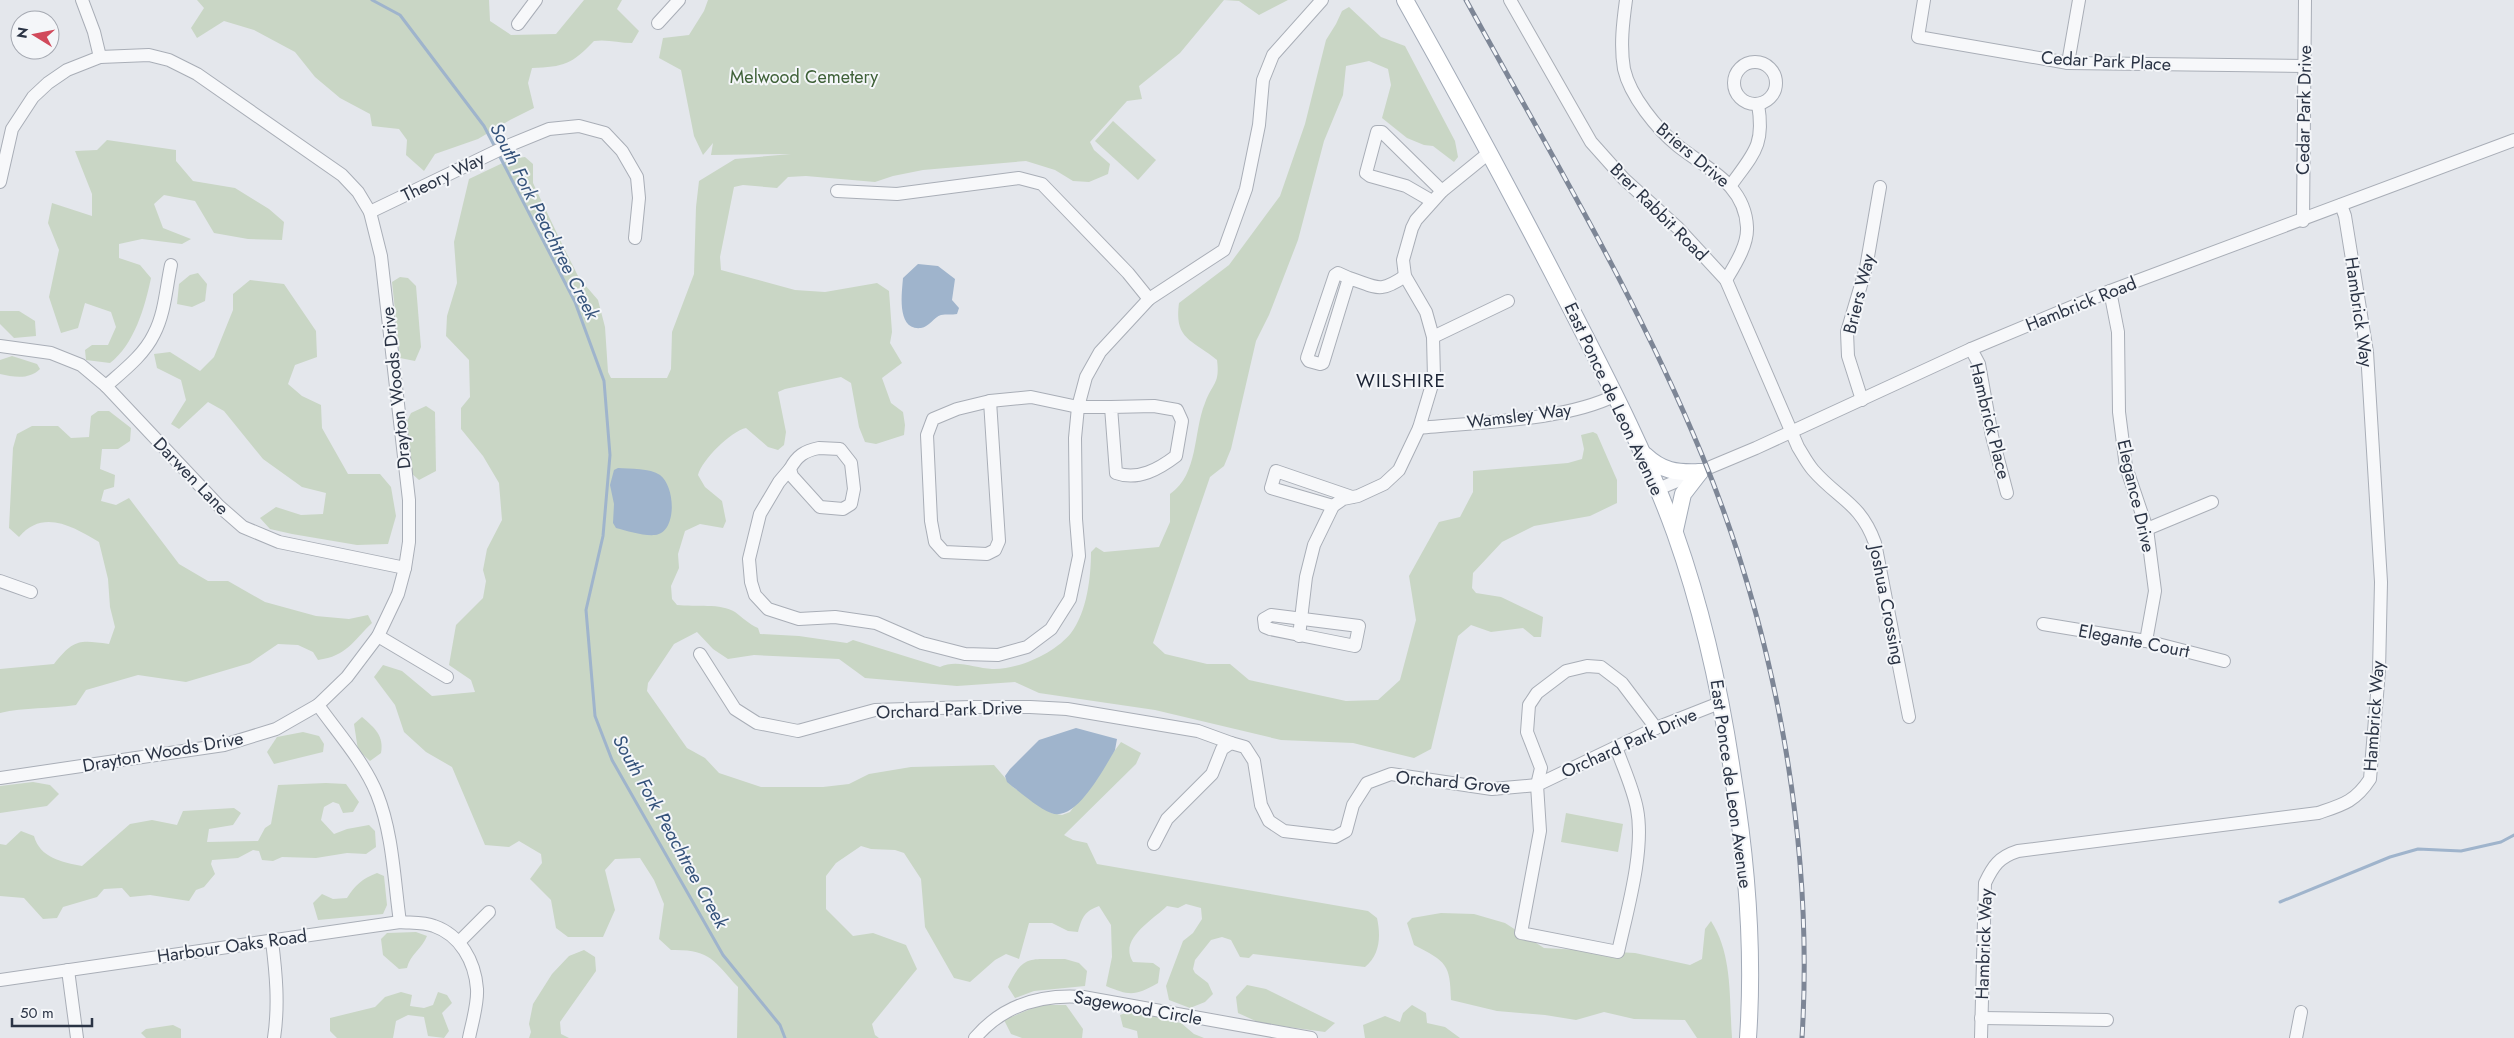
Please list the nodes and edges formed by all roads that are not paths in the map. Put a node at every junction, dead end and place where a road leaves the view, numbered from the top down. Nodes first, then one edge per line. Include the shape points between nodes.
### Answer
1 (82, 0) edge
2 (536, 0) edge
3 (679, 0) edge
4 (1322, 0) edge
5 (1406, 0) edge
6 (1510, 0) edge
7 (1626, 0) edge
8 (1924, 0) edge
9 (2079, 0) edge
10 (2305, 0) edge
11 (658, 23) dead end
12 (518, 24) dead end
13 (100, 57) junction
14 (2068, 63) junction
15 (2304, 66) junction
16 (1758, 104) dead end
17 (2514, 140) edge
18 (1490, 152) junction
19 (0, 182) edge
20 (1731, 185) junction
21 (1880, 186) dead end
22 (837, 191) dead end
23 (1442, 191) junction
24 (1432, 201) junction
25 (2341, 205) junction
26 (370, 212) junction
27 (2302, 221) junction
28 (635, 238) dead end
29 (170, 265) dead end
30 (1404, 276) junction
31 (1350, 278) junction
32 (1726, 280) junction
33 (2110, 291) junction
34 (1149, 298) junction
35 (1508, 301) dead end
36 (1434, 337) junction
37 (0, 346) edge
38 (1971, 350) junction
39 (106, 386) junction
40 (1616, 395) junction
41 (1862, 400) junction
42 (990, 401) junction
43 (1078, 407) junction
44 (1111, 408) junction
45 (1419, 428) junction
46 (1791, 432) junction
47 (1644, 454) junction
48 (790, 469) junction
49 (1700, 472) junction
50 (1658, 489) junction
51 (2008, 493) dead end
52 (1352, 497) junction
53 (2212, 502) dead end
54 (1333, 506) junction
55 (2147, 529) junction
56 (1675, 533) junction
57 (405, 568) junction
58 (0, 581) edge
59 (31, 592) dead end
60 (1302, 618) junction
61 (2043, 624) dead end
62 (378, 636) junction
63 (1299, 636) junction
64 (2146, 641) junction
65 (700, 654) dead end
66 (2224, 661) dead end
67 (447, 677) dead end
68 (1722, 702) junction
69 (318, 705) junction
70 (1909, 717) dead end
71 (1656, 728) junction
72 (1231, 743) junction
73 (1616, 747) junction
74 (0, 778) edge
75 (1537, 785) junction
76 (1154, 844) dead end
77 (489, 912) dead end
78 (400, 922) junction
79 (272, 940) junction
80 (459, 942) junction
81 (68, 970) junction
82 (0, 980) edge
83 (2301, 1012) dead end
84 (1981, 1018) junction
85 (2107, 1020) dead end
86 (78, 1038) edge
87 (274, 1038) edge
88 (469, 1038) edge
89 (975, 1038) edge
90 (1311, 1038) edge
91 (1748, 1038) edge
92 (1980, 1038) edge
93 (2296, 1038) edge

1 - 13 street
2 - 12 street
3 - 11 street
4 - 34 street via 1273,55 1260,91 1259,124 1246,189 1224,250
5 - 18 main road, East Ponce de Leon Avenue
6 - 32 street, Brer Rabbit Road via 1591,142
7 - 20 street, Briers Drive via 1622,33 1624,70 1638,99 1654,123 1678,146
8 - 14 street, Cedar Park Place via 1918,37
9 - 14 street
10 - 15 street, Cedar Park Drive
13 - 19 street, Drayton Woods Drive via 67,70 33,97 12,129
13 - 26 street, Drayton Woods Drive via 149,55 169,60 197,74 342,175
14 - 15 street, Cedar Park Place
15 - 27 street, Cedar Park Drive
16 - 20 street via 1761,124 1757,149
17 - 25 street, Hambrick Road
18 - 23 street
18 - 40 main road, East Ponce de Leon Avenue
20 - 32 street, Briers Drive via 1742,204 1747,228 1739,258
21 - 41 street, Briers Way via 1866,268 1846,332 1848,356
22 - 34 street via 897,194 1019,178 1042,184
23 - 24 street
23 - 24 street via 1382,132 1377,132 1366,173 1406,186
24 - 30 street via 1412,228 1403,260
25 - 27 street, Hambrick Road
25 - 84 street, Hambrick Way via 2366,352 2379,553 2379,671 2370,780 2362,793 2347,803 2318,813 2018,851 2004,856 1994,865 1985,883
26 - 28 street, Theory Way via 505,147 549,129 579,126 605,132 622,151 636,177 639,198
26 - 57 street, Drayton Woods Drive via 382,256 409,500
27 - 33 street, Hambrick Road
29 - 39 street via 154,336
30 - 31 street via 1381,288
30 - 36 street via 1426,312
31 - 31 street via 1338,273 1335,275 1307,358 1309,362 1323,363
32 - 46 street, Brer Rabbit Road
33 - 38 street, Hambrick Road
33 - 55 street, Elegance Drive via 2118,332 2119,412 2126,467
34 - 43 street via 1100,352 1086,377
35 - 36 street
36 - 45 street via 1434,378
37 - 39 street, Darwen Lane via 66,357 82,365
38 - 41 street, Hambrick Road
38 - 51 street, Hambrick Place via 1980,364 1992,436
39 - 57 street, Darwen Lane via 219,506 244,527 279,542
40 - 45 street, Wamsley Way via 1601,403 1573,410
40 - 47 main road, East Ponce de Leon Avenue
41 - 46 street, Hambrick Road
42 - 42 street via 999,541 995,550 987,554 944,552 935,542 931,521 927,435 933,419
42 - 43 street via 1031,397
43 - 44 street
43 - 48 street via 1075,438 1079,556 1070,599 1051,629 1027,647 998,655 964,654 922,643 876,623 835,617 799,619 768,609 753,589 749,559 760,514
44 - 44 street via 1116,473 1146,474 1176,456 1182,421 1177,410 1154,406
45 - 52 street via 1400,470 1384,484
46 - 49 street, Hambrick Road
46 - 70 street, Joshua Crossing via 1813,470 1854,506 1870,528
47 - 49 main road via 1668,471
47 - 50 main road, East Ponce de Leon Avenue
48 - 48 street via 795,459 806,450 840,450 851,463 854,489 851,504 842,509 820,507 792,476
49 - 50 street, Hambrick Road
49 - 56 main road via 1683,494
50 - 56 main road, East Ponce de Leon Avenue
52 - 54 street
52 - 54 street via 1276,472 1271,488
53 - 55 street
54 - 60 street via 1314,545 1306,577
55 - 64 street, Elegance Drive via 2154,591
56 - 68 main road, East Ponce de Leon Avenue via 1701,616
57 - 62 street, Drayton Woods Drive via 398,594
58 - 59 street
60 - 63 street
60 - 63 street via 1271,615 1264,619 1265,627
60 - 63 street via 1359,626 1355,646
61 - 64 street, Elegante Court
62 - 67 street
62 - 69 street, Drayton Woods Drive via 347,677
64 - 66 street, Elegante Court
65 - 72 street, Orchard Park Drive via 734,709 757,723 798,731 875,710 1030,707 1066,709 1198,731
68 - 71 street, Orchard Park Drive
68 - 91 main road, East Ponce de Leon Avenue via 1744,846 1749,910
69 - 74 street, Drayton Woods Drive via 276,729 224,745
69 - 78 street via 377,793 385,817
71 - 73 street, Orchard Park Drive
71 - 75 street via 1622,683 1601,667 1586,666 1566,671 1537,694 1529,705 1527,732 1541,768
72 - 75 street, Orchard Grove via 1245,747 1254,761 1261,805 1269,820 1284,831 1335,837 1346,831 1353,805 1367,783 1391,774 1492,789
72 - 76 street via 1222,749 1212,774 1167,819
73 - 75 street, Orchard Park Drive
73 - 75 street via 1637,808 1640,834 1618,952 1521,933 1540,831
77 - 80 street
78 - 79 street, Harbour Oaks Road
78 - 80 street, Harbour Oaks Road via 432,925
79 - 81 street, Harbour Oaks Road
79 - 87 street via 277,1021
80 - 88 street, Harbour Oaks Road via 474,970 477,990
81 - 82 street, Harbour Oaks Road
81 - 86 street
83 - 93 street
84 - 85 street
84 - 92 street, Hambrick Way
89 - 90 street, Sagewood Circle via 1006,1011 1029,1001 1063,995

